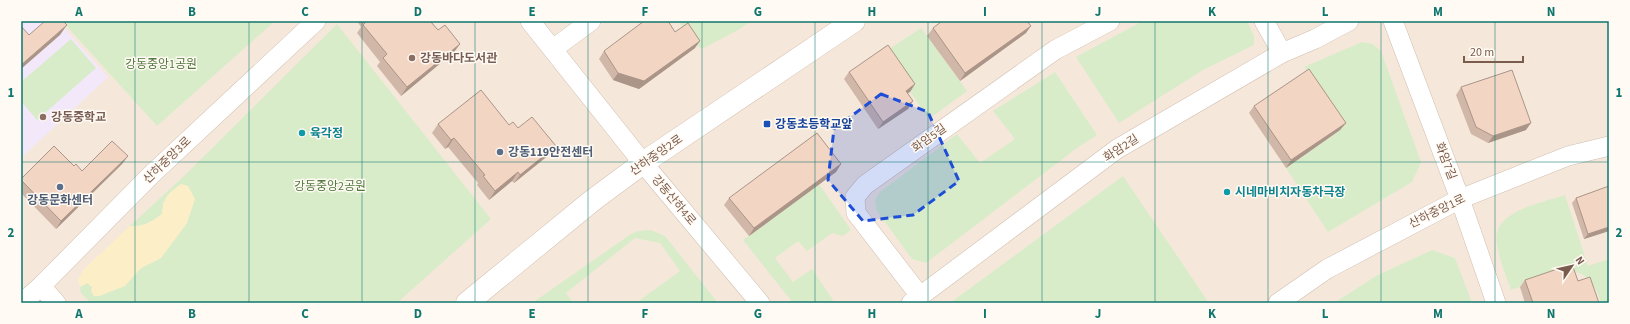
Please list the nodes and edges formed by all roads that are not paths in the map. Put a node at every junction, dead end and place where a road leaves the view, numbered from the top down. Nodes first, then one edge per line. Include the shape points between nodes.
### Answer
1 (316, 21) edge
2 (530, 21) edge
3 (590, 21) edge
4 (854, 21) edge
5 (1110, 21) edge
6 (1264, 21) edge
7 (1349, 21) edge
8 (1393, 21) edge
9 (553, 49) junction
10 (1282, 52) junction
11 (1609, 146) edge
12 (643, 163) junction
13 (1460, 199) junction
14 (41, 286) junction
15 (916, 299) edge
16 (22, 303) edge
17 (56, 303) edge
18 (467, 303) edge
19 (760, 303) edge
20 (1278, 303) edge
21 (1496, 303) edge

1 - 14 street, 산하중앙3로 via 152,174
2 - 9 street, 강동산하4로
3 - 9 street
4 - 12 main road, 산하중앙2로
5 - 15 street, 화암5길 via 1055,50 871,180 855,197 856,213
6 - 10 street
7 - 10 street, 화암2길 via 1315,39
8 - 13 street, 화암7길
9 - 12 street, 강동산하4로
10 - 15 street, 화암2길 via 1117,149
11 - 13 street, 산하중앙1로 via 1568,156
12 - 18 main road, 산하중앙2로 via 593,200
12 - 19 street, 강동산하4로
13 - 20 street, 산하중앙1로 via 1326,269
13 - 21 street, 화암7길
14 - 16 street, 산하중앙3로
14 - 17 street

